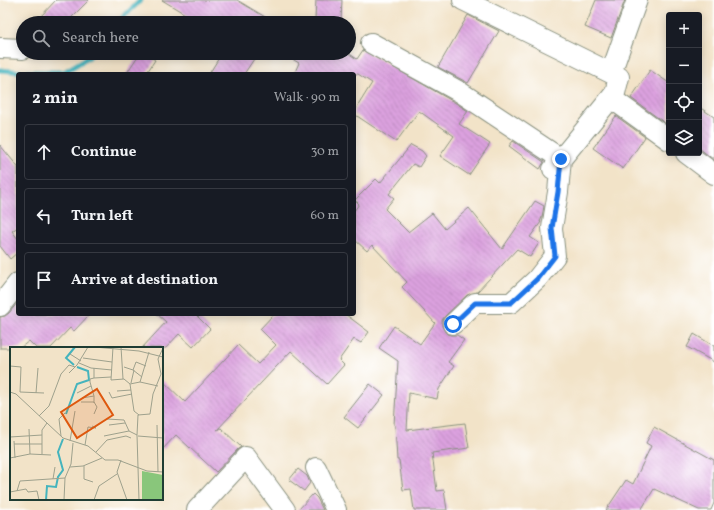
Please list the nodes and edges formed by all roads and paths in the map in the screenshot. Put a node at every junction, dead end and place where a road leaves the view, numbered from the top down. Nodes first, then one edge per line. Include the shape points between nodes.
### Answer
1 (463, 0) edge
2 (637, 0) edge
3 (371, 43) dead end
4 (0, 48) edge
5 (16, 49) edge
6 (611, 73) junction
7 (611, 98) junction
8 (666, 138) edge
9 (690, 156) edge
10 (555, 166) junction
11 (714, 174) edge
12 (16, 286) edge
13 (0, 306) edge
14 (453, 324) dead end
15 (316, 468) dead end
16 (197, 510) edge
17 (286, 510) edge
18 (336, 510) edge

1 - 6 street
2 - 6 street
3 - 10 street via 460,92
4 - 5 street
6 - 7 street via 619,77
7 - 8 street
7 - 10 street
9 - 11 street
10 - 14 street via 558,192 552,228 555,256 537,279 511,303 475,303
12 - 13 street
15 - 18 street
16 - 17 street via 246,456

